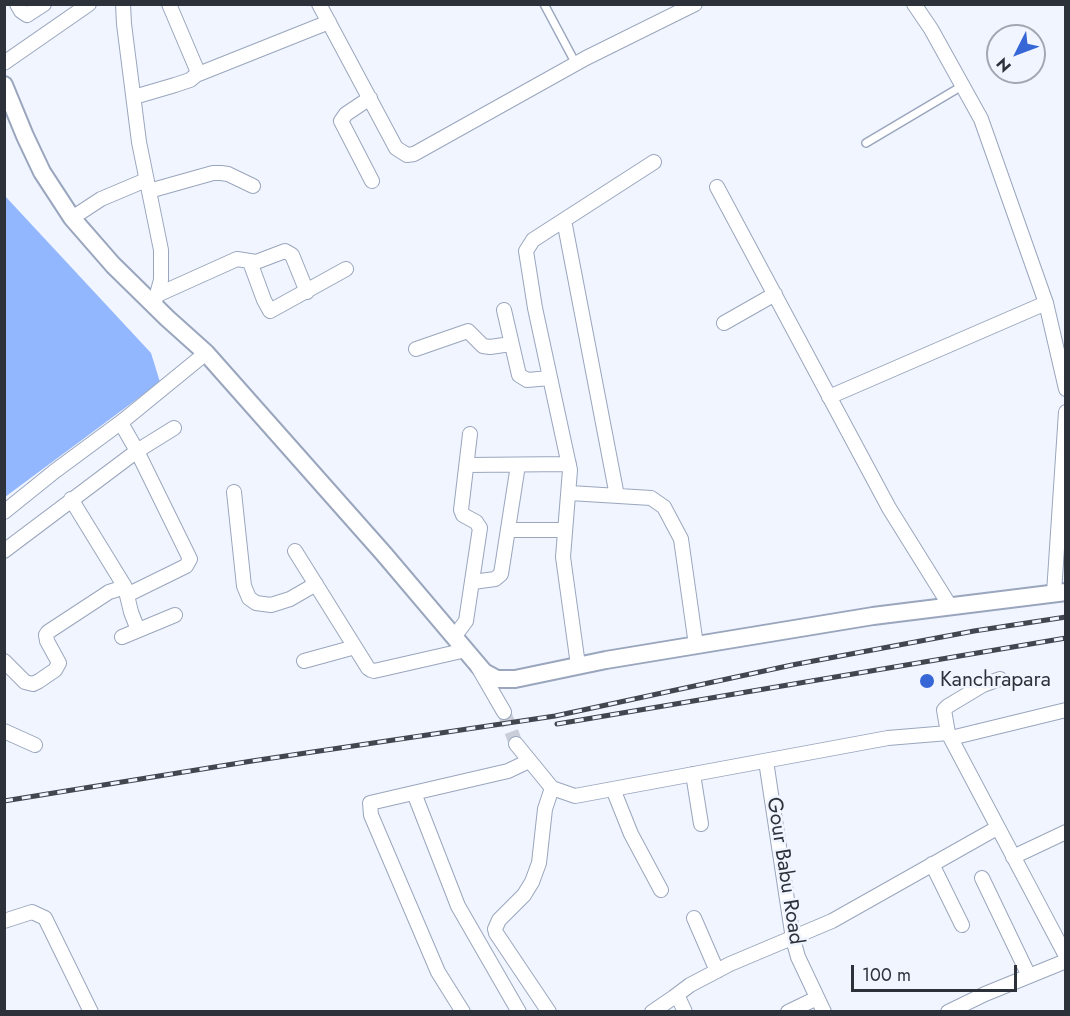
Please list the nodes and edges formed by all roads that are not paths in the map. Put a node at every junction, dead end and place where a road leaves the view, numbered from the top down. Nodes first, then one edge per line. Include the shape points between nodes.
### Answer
1 (17, 4) edge
2 (44, 4) edge
3 (89, 4) edge
4 (123, 4) edge
5 (169, 4) edge
6 (319, 4) edge
7 (544, 4) edge
8 (914, 4) edge
9 (687, 6) edge
10 (328, 22) junction
11 (4, 63) edge
12 (576, 64) junction
13 (196, 75) junction
14 (4, 85) edge
15 (963, 86) junction
16 (134, 97) junction
17 (370, 98) junction
18 (866, 143) dead end
19 (654, 162) dead end
20 (372, 181) dead end
21 (148, 186) junction
22 (253, 186) dead end
23 (717, 187) dead end
24 (72, 218) junction
25 (564, 220) junction
26 (250, 262) junction
27 (346, 269) dead end
28 (307, 292) junction
29 (775, 294) junction
30 (155, 300) junction
31 (1046, 303) junction
32 (504, 310) dead end
33 (724, 323) dead end
34 (511, 345) junction
35 (416, 349) dead end
36 (206, 353) junction
37 (550, 378) junction
38 (1065, 389) edge
39 (829, 397) junction
40 (1065, 412) edge
41 (120, 423) junction
42 (174, 428) dead end
43 (470, 434) dead end
44 (137, 451) junction
45 (569, 464) junction
46 (466, 465) junction
47 (518, 465) junction
48 (234, 492) dead end
49 (570, 493) junction
50 (617, 496) junction
51 (71, 499) junction
52 (4, 512) edge
53 (508, 530) junction
54 (564, 530) junction
55 (4, 551) edge
56 (295, 551) dead end
57 (472, 582) junction
58 (316, 584) junction
59 (126, 591) junction
60 (1060, 592) edge
61 (950, 606) junction
62 (175, 615) dead end
63 (138, 630) junction
64 (122, 637) dead end
65 (454, 637) junction
66 (696, 645) junction
67 (355, 647) junction
68 (470, 656) junction
69 (4, 661) edge
70 (304, 661) dead end
71 (578, 665) junction
72 (1000, 679) dead end
73 (1065, 710) edge
74 (504, 712) tunnel mouth
75 (4, 731) edge
76 (950, 735) junction
77 (516, 744) tunnel mouth
78 (35, 745) dead end
79 (529, 761) junction
80 (766, 761) junction
81 (693, 774) junction
82 (552, 788) junction
83 (613, 789) junction
84 (414, 793) junction
85 (701, 824) dead end
86 (997, 828) junction
87 (1065, 832) edge
88 (1013, 857) junction
89 (932, 864) junction
90 (982, 879) dead end
91 (661, 890) dead end
92 (694, 918) dead end
93 (4, 921) edge
94 (962, 925) dead end
95 (793, 939) junction
96 (1065, 958) edge
97 (717, 971) junction
98 (1029, 975) junction
99 (674, 997) junction
100 (817, 998) junction
101 (91, 1011) edge
102 (462, 1011) edge
103 (519, 1011) edge
104 (549, 1011) edge
105 (652, 1011) edge
106 (685, 1011) edge
107 (788, 1011) edge
108 (824, 1011) edge
109 (948, 1011) edge

1 - 2 street via 27,15
3 - 11 street
4 - 16 street
5 - 13 street
6 - 10 street
7 - 12 lane
8 - 15 street
9 - 12 street
10 - 13 street
10 - 17 street
12 - 17 street via 414,154 407,155 396,148
13 - 16 street
14 - 24 street via 42,172
15 - 18 lane
15 - 31 street via 981,119
16 - 21 street
17 - 20 street via 341,121
19 - 25 street
21 - 22 street via 213,173 228,174
21 - 24 street via 101,199
21 - 30 street via 162,250 161,280
23 - 29 street
24 - 30 street via 113,265
25 - 37 street via 533,240 526,251
25 - 50 street
26 - 28 street via 285,251 291,253
26 - 28 street via 270,310
26 - 30 street via 237,259
27 - 28 street
29 - 33 street
29 - 39 street
30 - 36 street
31 - 38 street
31 - 39 street
32 - 34 street
34 - 35 street via 483,346 468,331
34 - 37 street via 522,379
36 - 41 street
36 - 65 street
37 - 45 street
39 - 61 street via 889,508
40 - 60 street
41 - 44 street
41 - 52 street
42 - 44 street
43 - 46 street
44 - 51 street
44 - 59 street via 190,560 186,566
45 - 47 street
45 - 49 street
46 - 47 street
46 - 57 street via 461,510 480,528
47 - 53 street
48 - 58 street via 244,586 249,598 256,603 277,603
49 - 50 street
49 - 54 street
50 - 66 street via 658,501 677,530
51 - 55 street
51 - 59 street
53 - 54 street
53 - 57 street via 501,574 495,579
54 - 71 street via 565,579
56 - 58 street
57 - 65 street via 466,621
58 - 67 street
59 - 63 street
59 - 69 street via 109,592 48,632 46,641 59,663 39,681 25,682
60 - 61 street
61 - 66 street
62 - 63 street
63 - 64 street
65 - 68 street
66 - 71 street
67 - 68 street via 374,671
67 - 70 street
68 - 71 street via 484,672 497,679
68 - 74 street
72 - 76 street via 944,710
73 - 76 street
75 - 78 street
76 - 80 street via 888,738
76 - 86 street
77 - 79 street
79 - 82 street
79 - 84 street via 508,771
80 - 81 street
80 - 95 street, Gour Babu Road
81 - 83 street
81 - 85 street
82 - 83 street via 574,796
82 - 104 street via 532,882 495,929
83 - 91 street
84 - 102 street via 370,803 371,815 438,972
84 - 103 street via 458,906
86 - 88 street
86 - 89 street
87 - 88 street
88 - 96 street
89 - 94 street
89 - 95 street
90 - 98 street
92 - 97 street
93 - 101 street via 32,912 45,918
95 - 97 street
95 - 100 street, Gour Babu Road
96 - 98 street
97 - 99 street
98 - 109 street
99 - 105 street
99 - 106 street
100 - 107 street
100 - 108 street, Gour Babu Road

